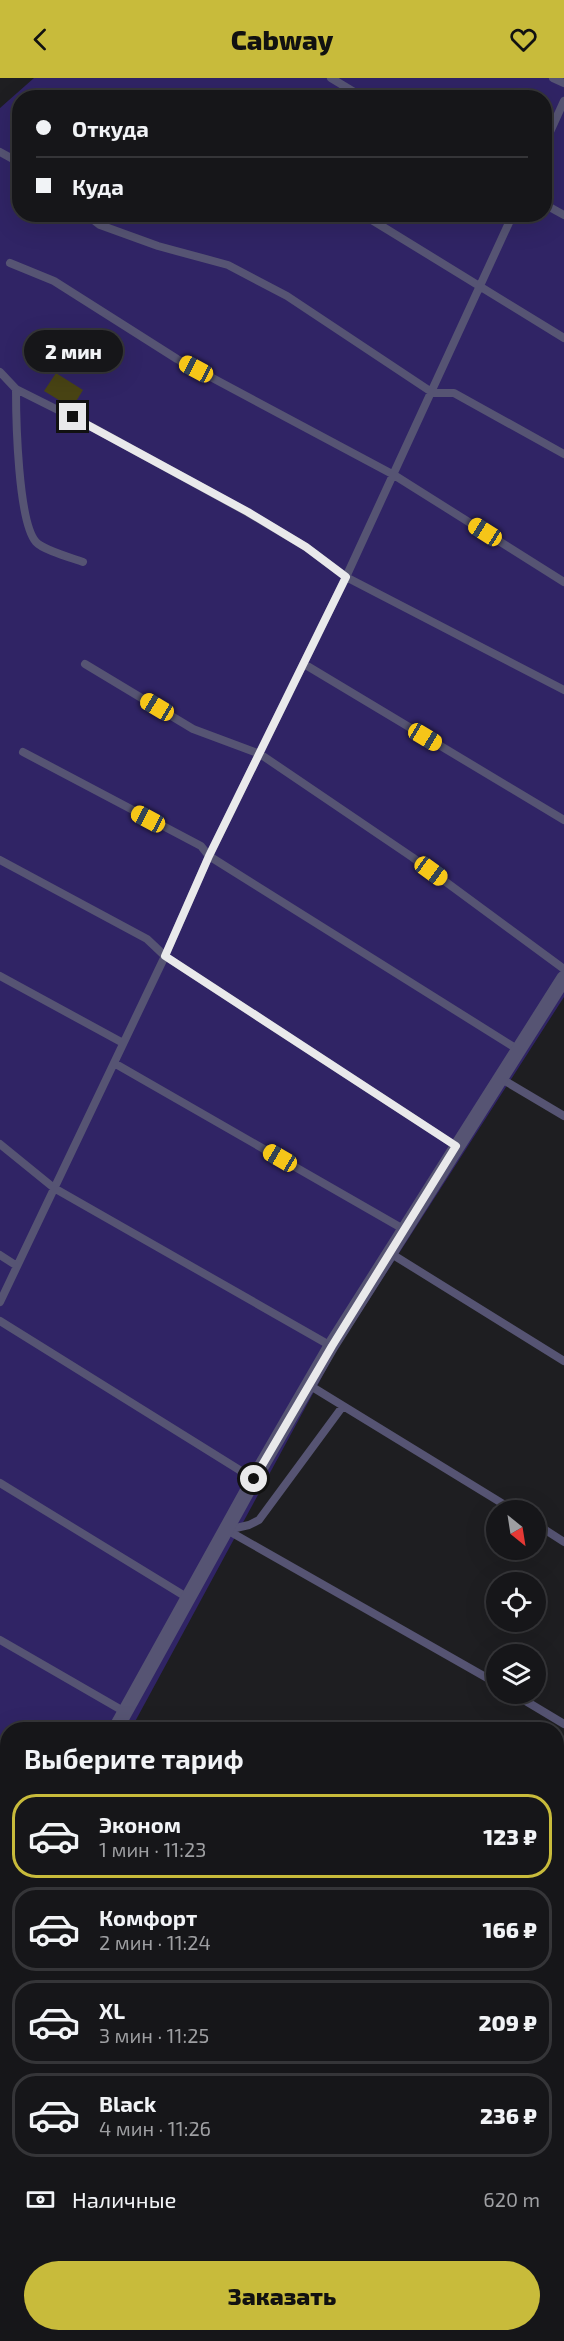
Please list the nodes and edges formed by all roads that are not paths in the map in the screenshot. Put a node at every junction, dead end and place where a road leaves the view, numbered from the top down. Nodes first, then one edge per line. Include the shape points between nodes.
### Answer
1 (331, 78) edge
2 (553, 78) edge
3 (564, 83) edge
4 (351, 90) edge
5 (564, 101) edge
6 (552, 127) edge
7 (96, 222) edge
8 (375, 222) edge
9 (509, 222) edge
10 (10, 263) dead end
11 (480, 287) junction
12 (564, 338) edge
13 (0, 372) edge
14 (16, 389) junction
15 (433, 393) junction
16 (564, 454) edge
17 (394, 475) junction
18 (83, 562) dead end
19 (346, 577) junction
20 (564, 582) edge
21 (85, 664) dead end
22 (304, 664) junction
23 (564, 690) edge
24 (23, 753) dead end
25 (260, 754) junction
26 (564, 820) edge
27 (209, 856) junction
28 (0, 860) edge
29 (165, 956) junction
30 (564, 969) edge
31 (0, 976) edge
32 (564, 978) edge
33 (123, 1043) junction
34 (517, 1050) junction
35 (114, 1063) junction
36 (500, 1078) junction
37 (564, 1116) edge
38 (0, 1144) edge
39 (456, 1146) junction
40 (54, 1188) junction
41 (405, 1230) junction
42 (390, 1253) junction
43 (0, 1255) edge
44 (17, 1266) junction
45 (0, 1302) edge
46 (0, 1321) edge
47 (332, 1346) junction
48 (564, 1361) edge
49 (309, 1385) junction
50 (343, 1407) junction
51 (254, 1479) junction
52 (0, 1483) edge
53 (496, 1500) edge
54 (227, 1530) junction
55 (546, 1530) edge
56 (564, 1542) edge
57 (189, 1599) junction
58 (0, 1640) edge
59 (486, 1677) edge
60 (531, 1704) edge
61 (125, 1712) junction
62 (119, 1722) edge
63 (561, 1722) edge

1 - 4 lane
2 - 3 lane
5 - 6 lane
7 - 15 lane via 158,246 228,265 287,296
8 - 11 lane
9 - 11 lane
10 - 17 lane via 54,281 177,359
11 - 12 lane
11 - 15 lane
13 - 14 lane
14 - 18 lane via 16,439 29,530 38,544
14 - 19 lane via 248,512
15 - 16 lane via 454,393
15 - 17 lane
17 - 19 lane
17 - 20 lane
19 - 22 lane
19 - 23 lane
21 - 25 lane via 193,729
22 - 25 lane
22 - 26 lane
24 - 27 lane via 201,846
25 - 27 lane
25 - 30 lane via 412,857
27 - 29 lane
27 - 34 lane
28 - 29 lane via 147,939
29 - 33 lane
29 - 39 lane
31 - 33 lane
32 - 34 street
33 - 35 lane
34 - 36 street
35 - 40 lane
35 - 41 lane
36 - 37 lane
36 - 39 street
38 - 40 lane
39 - 41 street
40 - 44 lane
40 - 47 lane
41 - 42 street
42 - 47 street
42 - 48 lane
43 - 44 lane
44 - 45 lane
46 - 51 lane
47 - 49 street
49 - 50 lane
49 - 51 street
50 - 53 lane
50 - 54 lane via 259,1520
51 - 54 street
52 - 57 lane
54 - 57 street
54 - 59 lane
55 - 56 lane
57 - 61 street
58 - 61 lane
60 - 63 lane
61 - 62 street

